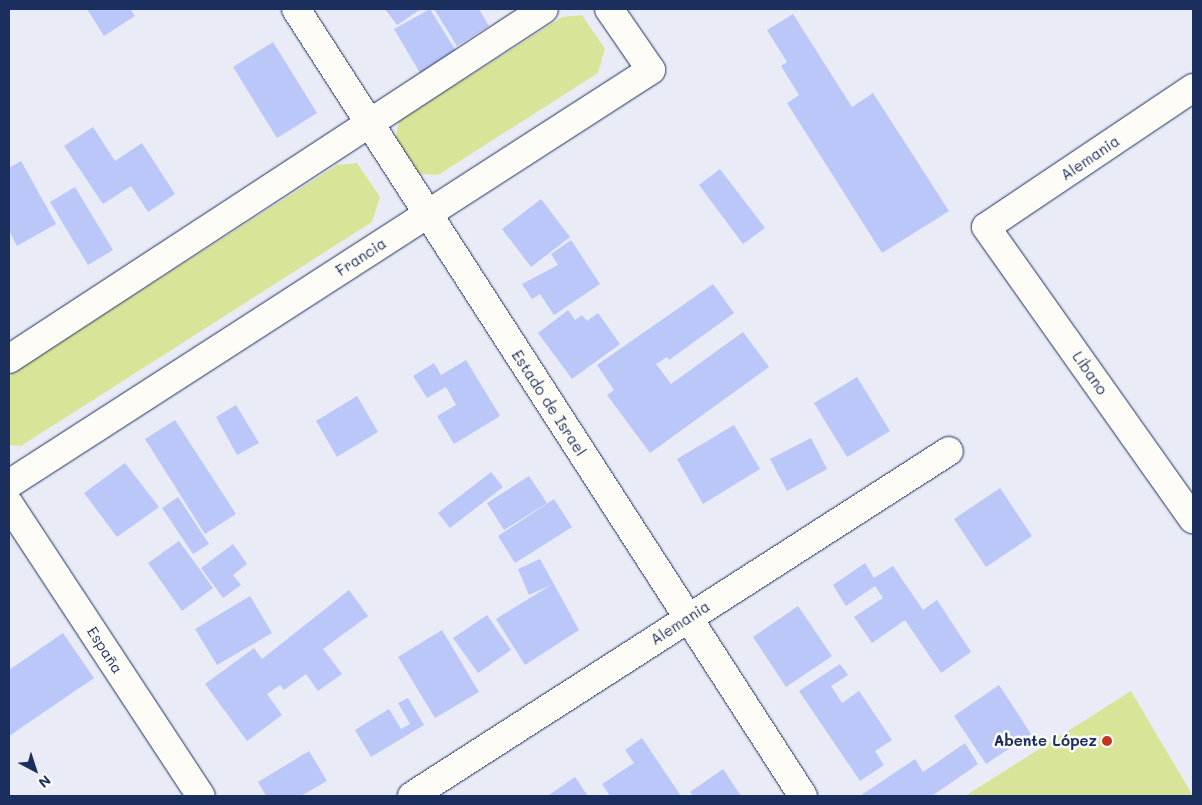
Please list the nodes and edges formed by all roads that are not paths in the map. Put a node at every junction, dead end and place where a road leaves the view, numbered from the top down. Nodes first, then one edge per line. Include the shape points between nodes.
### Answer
1 (296, 9) edge
2 (544, 9) edge
3 (609, 9) edge
4 (1193, 88) edge
5 (370, 124) junction
6 (428, 214) junction
7 (986, 228) joint
8 (9, 359) edge
9 (949, 452) dead end
10 (9, 484) edge
11 (9, 504) edge
12 (1193, 519) edge
13 (688, 618) junction
14 (201, 796) edge
15 (412, 796) edge
16 (803, 796) edge

1 - 5 street, Estado de Israel
2 - 5 street
3 - 6 street, Francia via 651,70
4 - 7 street, Alemania
5 - 6 street, Estado de Israel
5 - 8 street
6 - 10 street, Francia
6 - 13 street, Estado de Israel
7 - 12 street, Líbano
9 - 13 street, Alemania
11 - 14 street, España
13 - 15 street, Alemania
13 - 16 street, Estado de Israel

